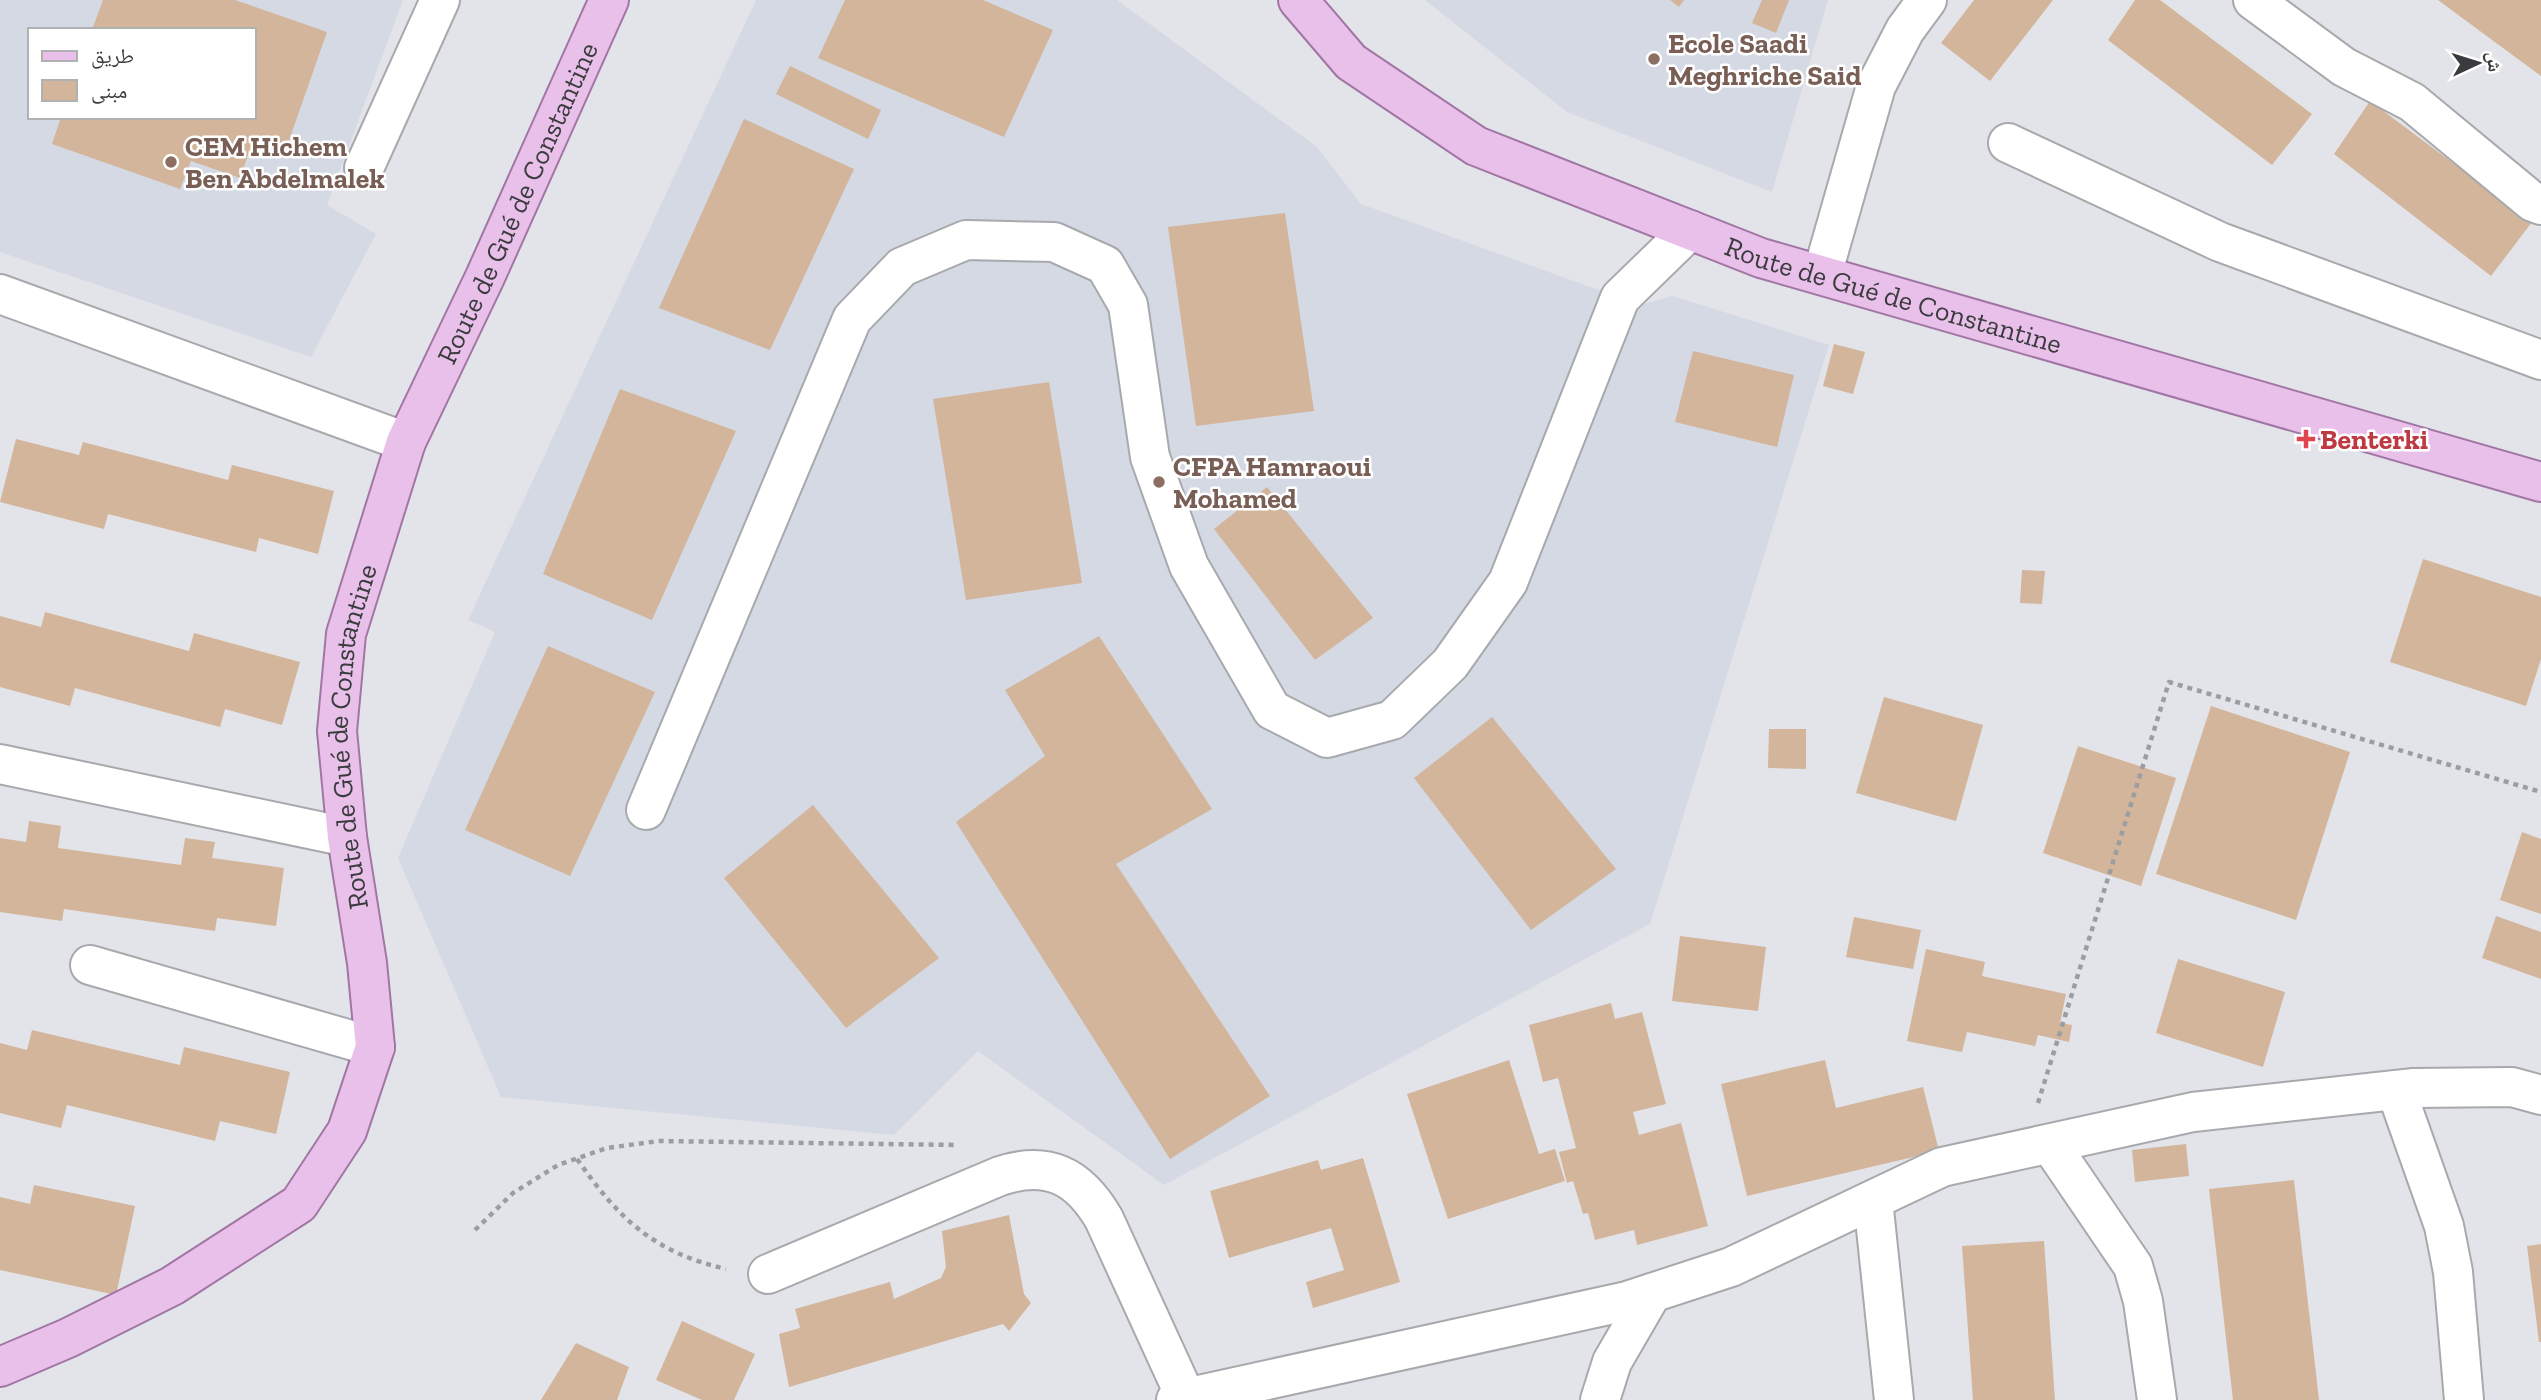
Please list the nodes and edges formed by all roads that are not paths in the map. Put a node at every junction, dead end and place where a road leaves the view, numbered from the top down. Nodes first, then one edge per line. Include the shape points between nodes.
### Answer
1 (440, 0) edge
2 (609, 0) edge
3 (1298, 0) edge
4 (2253, 0) edge
5 (1913, 5) edge
6 (2008, 143) dead end
7 (364, 168) dead end
8 (2541, 205) edge
9 (1690, 230) junction
10 (1822, 275) junction
11 (0, 294) edge
12 (2541, 360) edge
13 (406, 442) junction
14 (2541, 482) edge
15 (0, 764) edge
16 (646, 810) dead end
17 (347, 837) junction
18 (90, 965) dead end
19 (375, 1046) junction
20 (2396, 1090) junction
21 (2541, 1095) edge
22 (2037, 1147) junction
23 (1872, 1200) junction
24 (768, 1274) road end
25 (1652, 1293) junction
26 (0, 1367) edge
27 (1181, 1399) edge
28 (1601, 1400) edge
29 (1894, 1400) edge
30 (2157, 1400) edge
31 (2464, 1400) edge

1 - 7 street
2 - 13 main road, Route de Gué de Constantine
3 - 9 main road, Route de Gué de Constantine via 1351,62 1476,146
4 - 8 street via 2344,67 2412,102
5 - 10 street via 1876,86
6 - 12 street via 2220,242
9 - 10 main road, Route de Gué de Constantine via 1761,258
9 - 16 street via 1620,298 1508,582 1450,664 1392,719 1327,738 1272,710 1189,566 1150,457 1128,305 1105,265 1054,242 966,240 902,267 852,319
10 - 14 main road, Route de Gué de Constantine
11 - 13 street
13 - 17 main road, Route de Gué de Constantine via 346,634 337,731
15 - 17 street
17 - 19 main road, Route de Gué de Constantine
18 - 19 street
19 - 26 main road, Route de Gué de Constantine via 347,1131 299,1204 172,1286
20 - 21 street via 2512,1087
20 - 22 street via 2193,1112
20 - 31 street via 2444,1226 2453,1272
22 - 23 street via 1942,1167
22 - 30 street via 2133,1266 2143,1301
23 - 25 street via 1731,1267
23 - 29 street
24 - 27 street via 1019,1169 1061,1174 1093,1200
25 - 27 street
25 - 28 street via 1612,1362

